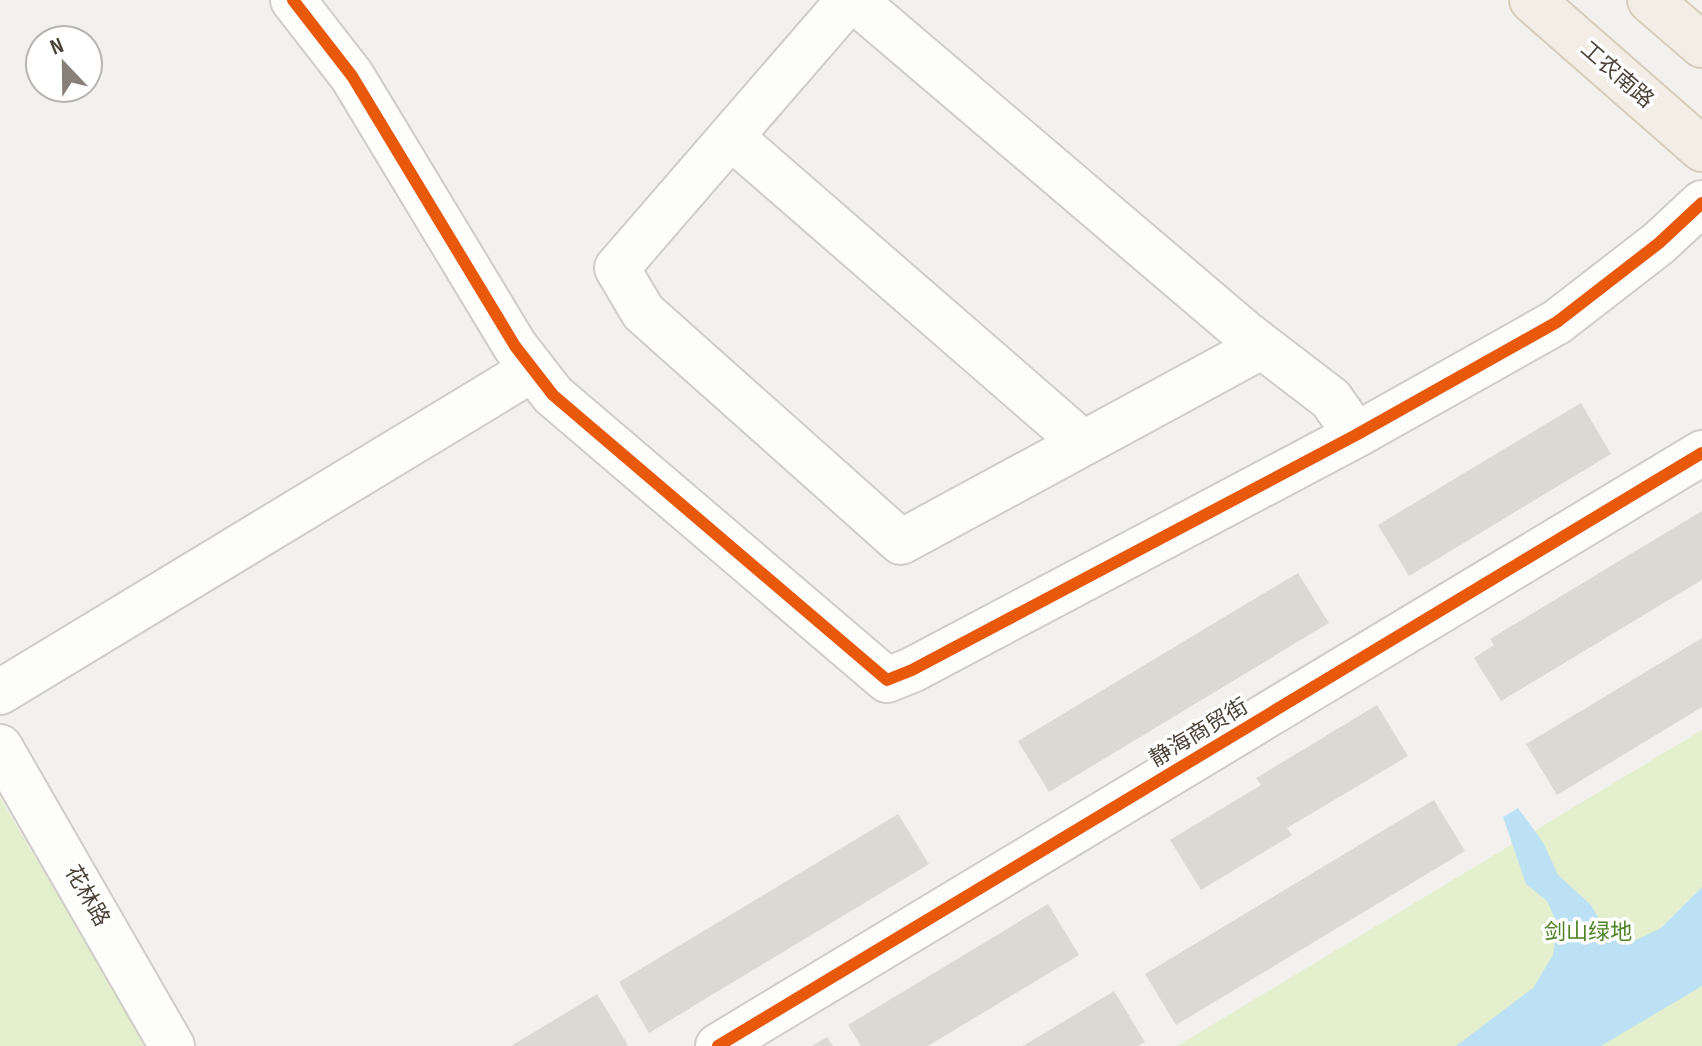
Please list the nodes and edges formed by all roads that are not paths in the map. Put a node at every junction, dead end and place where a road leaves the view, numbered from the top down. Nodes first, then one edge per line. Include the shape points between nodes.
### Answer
1 (293, 0) edge
2 (852, 0) edge
3 (1532, 0) edge
4 (1650, 0) edge
5 (1702, 45) edge
6 (731, 137) junction
7 (1702, 149) edge
8 (1702, 203) edge
9 (1245, 333) junction
10 (533, 369) junction
11 (1356, 435) junction
12 (1083, 443) junction
13 (1702, 453) edge
14 (0, 692) edge
15 (0, 747) edge
16 (172, 1046) edge
17 (718, 1046) edge

1 - 10 street via 352,76
2 - 6 street
2 - 9 street
3 - 7 main road, 工农南路
4 - 5 main road
6 - 12 street
6 - 12 street via 617,268 643,312 901,542
8 - 11 street via 1557,322
9 - 11 street via 1331,399
9 - 12 street via 1248,354
10 - 11 street via 553,395 887,680
10 - 14 street
13 - 17 street, 静海商贸街
15 - 16 street, 花林路

